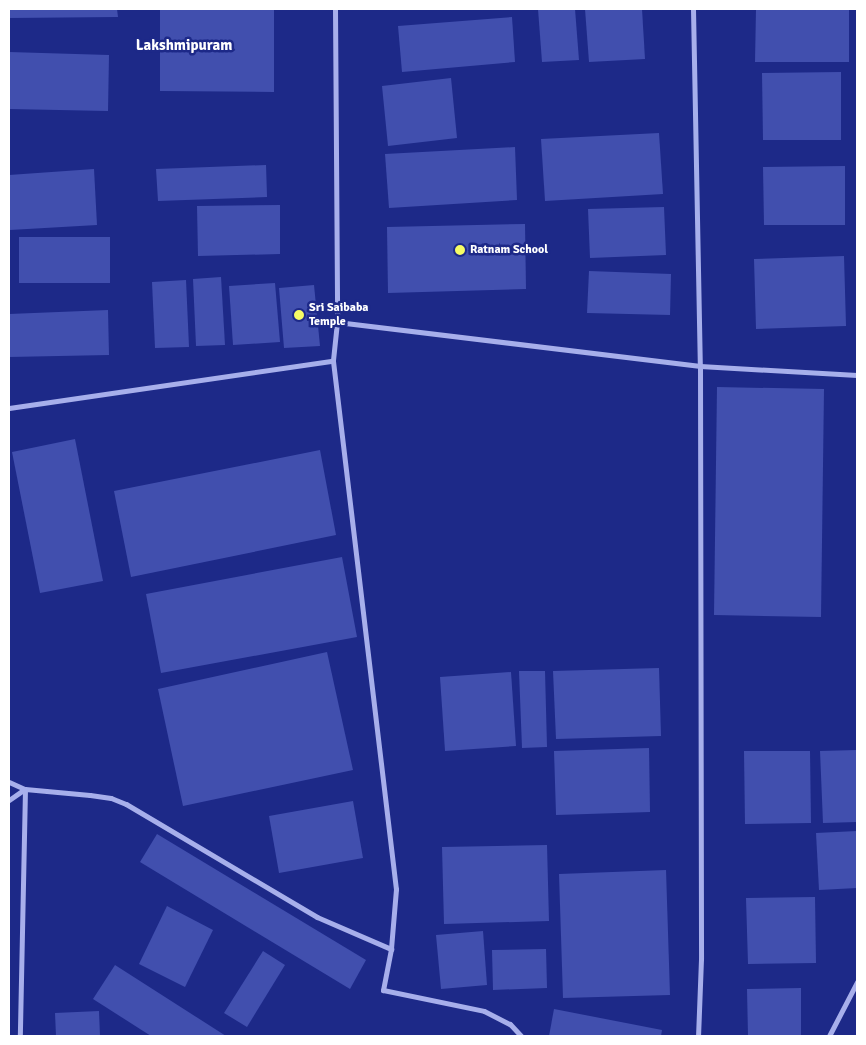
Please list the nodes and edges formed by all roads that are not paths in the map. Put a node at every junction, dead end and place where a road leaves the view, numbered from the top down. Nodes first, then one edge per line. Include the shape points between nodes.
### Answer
1 (335, 9) edge
2 (693, 9) edge
3 (337, 322) junction
4 (333, 361) junction
5 (700, 366) junction
6 (857, 375) edge
7 (9, 408) edge
8 (9, 782) edge
9 (25, 789) junction
10 (9, 800) edge
11 (391, 950) junction
12 (857, 982) edge
13 (20, 1036) edge
14 (521, 1036) edge
15 (698, 1036) edge
16 (830, 1036) edge

1 - 3 street
2 - 5 street
3 - 4 street
3 - 5 street
4 - 7 street
4 - 11 street via 396,889
5 - 6 street
5 - 15 street via 701,960
8 - 9 street
9 - 10 street
9 - 11 street via 97,796 126,804 317,917
9 - 13 street
11 - 14 street via 383,990 484,1011 510,1024
12 - 16 street

